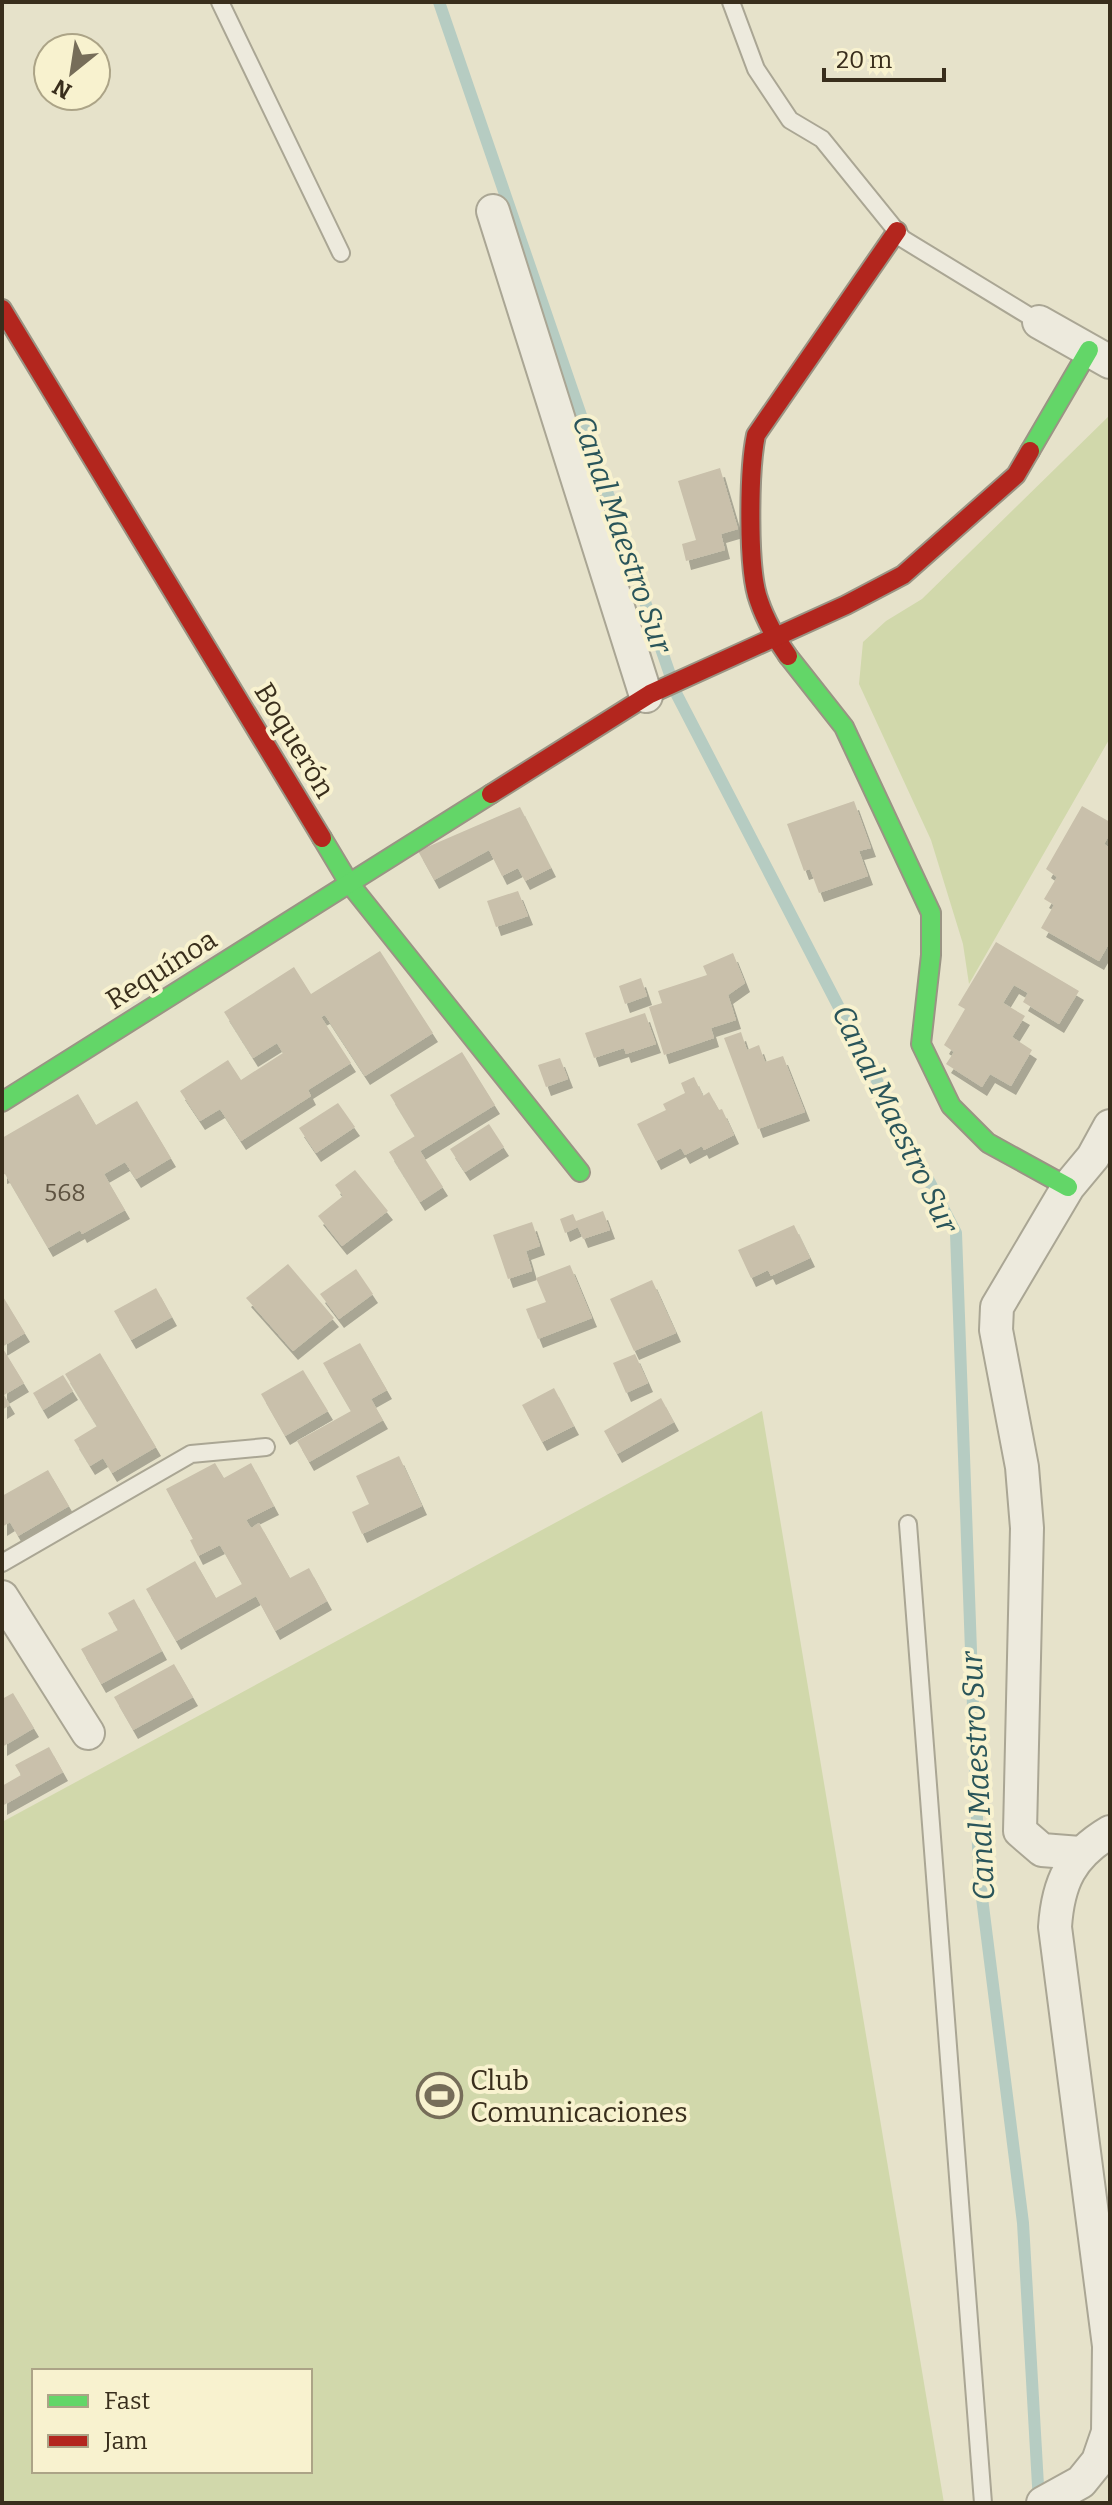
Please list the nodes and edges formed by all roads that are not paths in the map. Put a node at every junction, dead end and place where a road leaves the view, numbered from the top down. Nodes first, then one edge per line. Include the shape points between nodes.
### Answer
1 (220, 2) edge
2 (731, 2) edge
3 (493, 211) dead end
4 (897, 231) junction
5 (341, 253) dead end
6 (2, 309) edge
7 (1039, 322) joint
8 (1100, 356) edge
9 (777, 636) junction
10 (648, 695) junction
11 (349, 883) junction
12 (2, 1102) edge
13 (1110, 1126) edge
14 (580, 1172) dead end
15 (1068, 1187) junction
16 (266, 1447) dead end
17 (908, 1524) dead end
18 (2, 1563) edge
19 (2, 1597) edge
20 (88, 1733) dead end
21 (1110, 1832) edge
22 (1080, 1853) junction
23 (1105, 2281) edge
24 (983, 2503) edge
25 (1045, 2503) edge

1 - 5 lane
2 - 4 lane via 756,69 790,120 822,139
3 - 10 street
4 - 7 lane via 923,253
4 - 9 street via 756,435 753,561 758,600
6 - 11 street, Boquerón
7 - 8 street
8 - 9 street, Requínoa via 1016,475 949,537 903,575
9 - 10 street, Requínoa
9 - 15 street via 844,727 931,913 921,1044 951,1106 988,1143
10 - 11 street, Requínoa
11 - 12 street, Requínoa
11 - 14 street, Boquerón
13 - 15 street
15 - 22 street via 997,1307 996,1330 1022,1467 1027,1528 1020,1831 1042,1850
16 - 18 lane via 191,1454
17 - 24 lane
19 - 20 street
21 - 22 street
22 - 23 street via 1070,1866 1055,1927
23 - 25 street via 1108,2432 1098,2461 1081,2482

